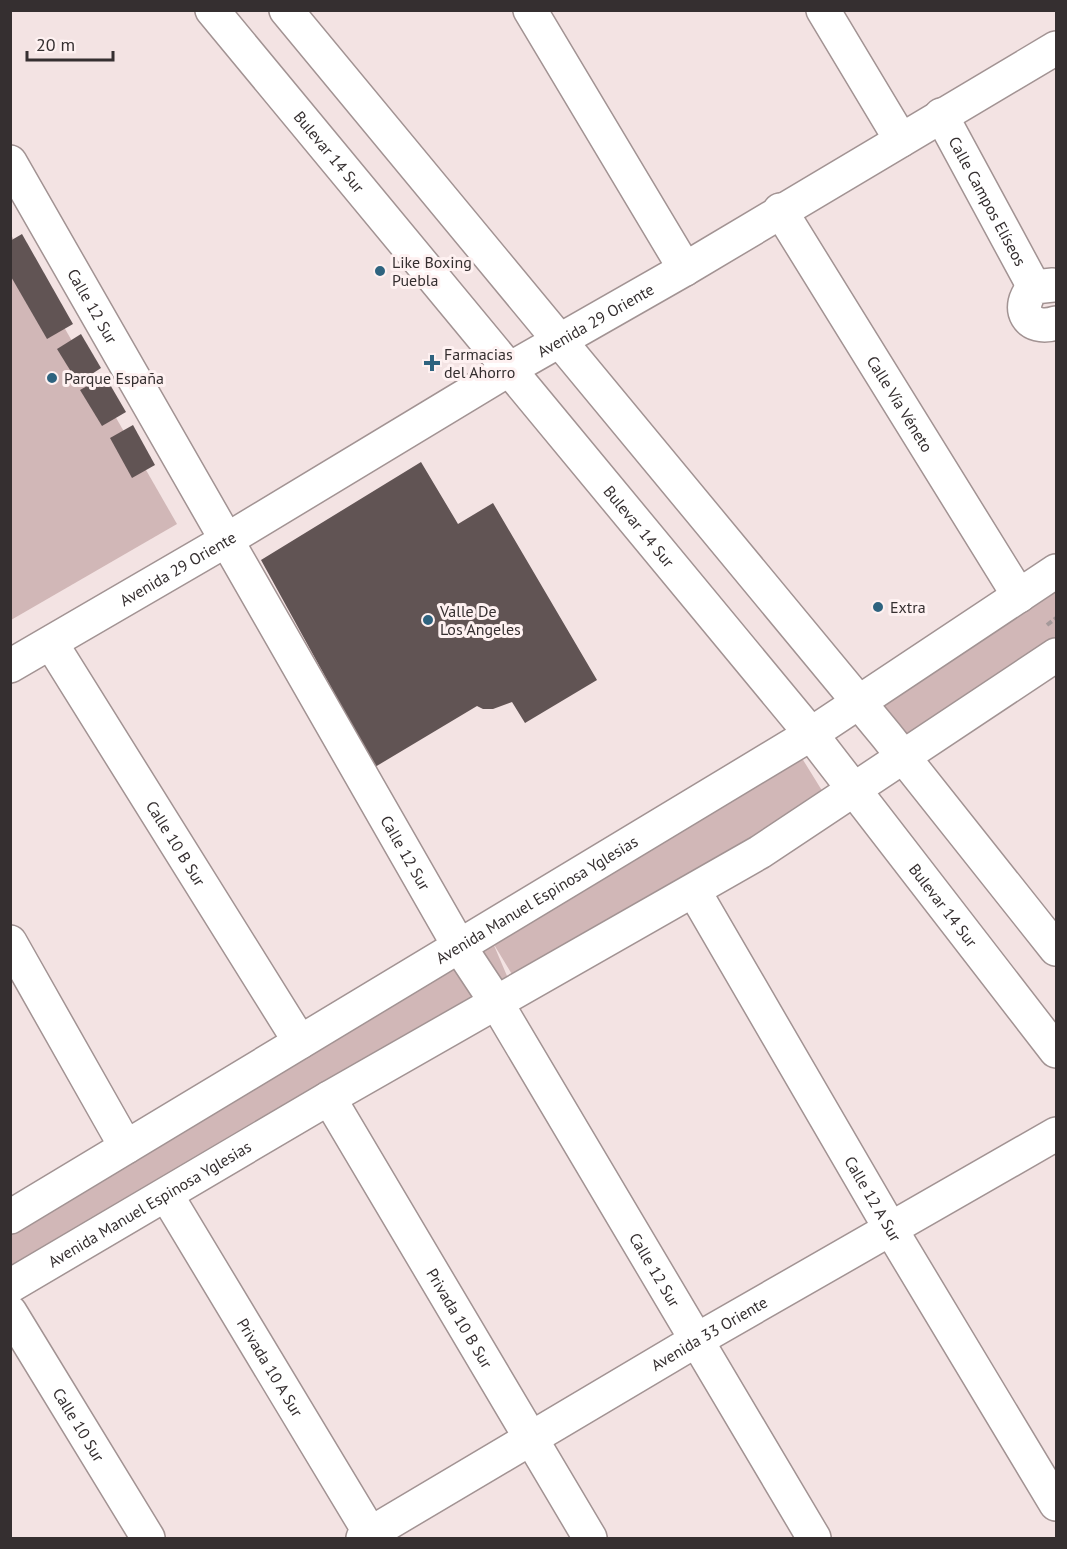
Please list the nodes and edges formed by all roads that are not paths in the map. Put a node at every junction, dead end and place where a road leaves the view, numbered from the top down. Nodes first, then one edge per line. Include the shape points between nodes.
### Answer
1 (212, 10) edge
2 (286, 10) edge
3 (530, 10) edge
4 (823, 10) edge
5 (1056, 48) edge
6 (941, 116) junction
7 (901, 140) junction
8 (10, 162) edge
9 (780, 210) junction
10 (685, 269) junction
11 (1045, 287) edge
12 (1056, 323) edge
13 (558, 340) junction
14 (508, 369) junction
15 (225, 541) junction
16 (1056, 572) edge
17 (1019, 596) junction
18 (51, 643) junction
19 (1056, 655) edge
20 (10, 666) edge
21 (859, 703) junction
22 (812, 734) junction
23 (903, 756) junction
24 (856, 789) junction
25 (694, 891) junction
26 (10, 942) edge
27 (459, 945) junction
28 (1056, 949) edge
29 (496, 1002) junction
30 (300, 1042) junction
31 (1056, 1051) edge
32 (329, 1098) junction
33 (1056, 1134) edge
34 (126, 1147) junction
35 (167, 1196) junction
36 (10, 1217) edge
37 (890, 1228) junction
38 (10, 1286) edge
39 (10, 1312) edge
40 (695, 1341) junction
41 (531, 1441) junction
42 (1056, 1504) edge
43 (369, 1537) edge
44 (148, 1539) edge
45 (590, 1539) edge
46 (814, 1539) edge

1 - 14 street, Bulevar 14 Sur
2 - 13 street
3 - 10 street
4 - 7 street
5 - 6 street, Avenida 29 Oriente
6 - 7 street, Avenida 29 Oriente
6 - 11 street, Calle Campos Elíseos
7 - 9 street, Avenida 29 Oriente
8 - 15 street, Calle 12 Sur
9 - 10 street, Avenida 29 Oriente
9 - 17 street, Calle Vía Véneto
10 - 13 street, Avenida 29 Oriente
11 - 12 street, Calle Campos Elíseos via 1026,295 1023,306 1035,324
13 - 14 street, Avenida 29 Oriente
13 - 21 street
14 - 15 street, Avenida 29 Oriente
14 - 22 street, Bulevar 14 Sur
15 - 18 street, Avenida 29 Oriente
15 - 27 street, Calle 12 Sur
16 - 17 street, Avenida Manuel Espinosa Yglesias
17 - 21 street, Avenida Manuel Espinosa Yglesias
18 - 20 street, Avenida 29 Oriente
18 - 30 street, Calle 10 B Sur
19 - 23 street, Avenida Manuel Espinosa Yglesias
21 - 22 street, Avenida Manuel Espinosa Yglesias
21 - 23 street
22 - 24 street, Bulevar 14 Sur
22 - 27 street, Avenida Manuel Espinosa Yglesias
23 - 24 street, Avenida Manuel Espinosa Yglesias
23 - 28 street
24 - 25 street, Avenida Manuel Espinosa Yglesias
24 - 31 street, Bulevar 14 Sur
25 - 29 street, Avenida Manuel Espinosa Yglesias
25 - 37 street, Calle 12 A Sur
26 - 34 street
27 - 29 street, Calle 12 Sur
27 - 30 street, Avenida Manuel Espinosa Yglesias
29 - 32 street, Avenida Manuel Espinosa Yglesias
29 - 40 street, Calle 12 Sur
30 - 34 street, Avenida Manuel Espinosa Yglesias
32 - 35 street, Avenida Manuel Espinosa Yglesias
32 - 41 street, Privada 10 B Sur
33 - 37 street, Avenida 33 Oriente
34 - 36 street, Avenida Manuel Espinosa Yglesias
35 - 38 street, Avenida Manuel Espinosa Yglesias
35 - 43 street, Privada 10 A Sur
37 - 40 street, Avenida 33 Oriente
37 - 42 street, Calle 12 A Sur
39 - 44 street, Calle 10 Sur
40 - 41 street, Avenida 33 Oriente
40 - 46 street, Calle 12 Sur
41 - 43 street, Avenida 33 Oriente
41 - 45 street, Privada 10 B Sur

